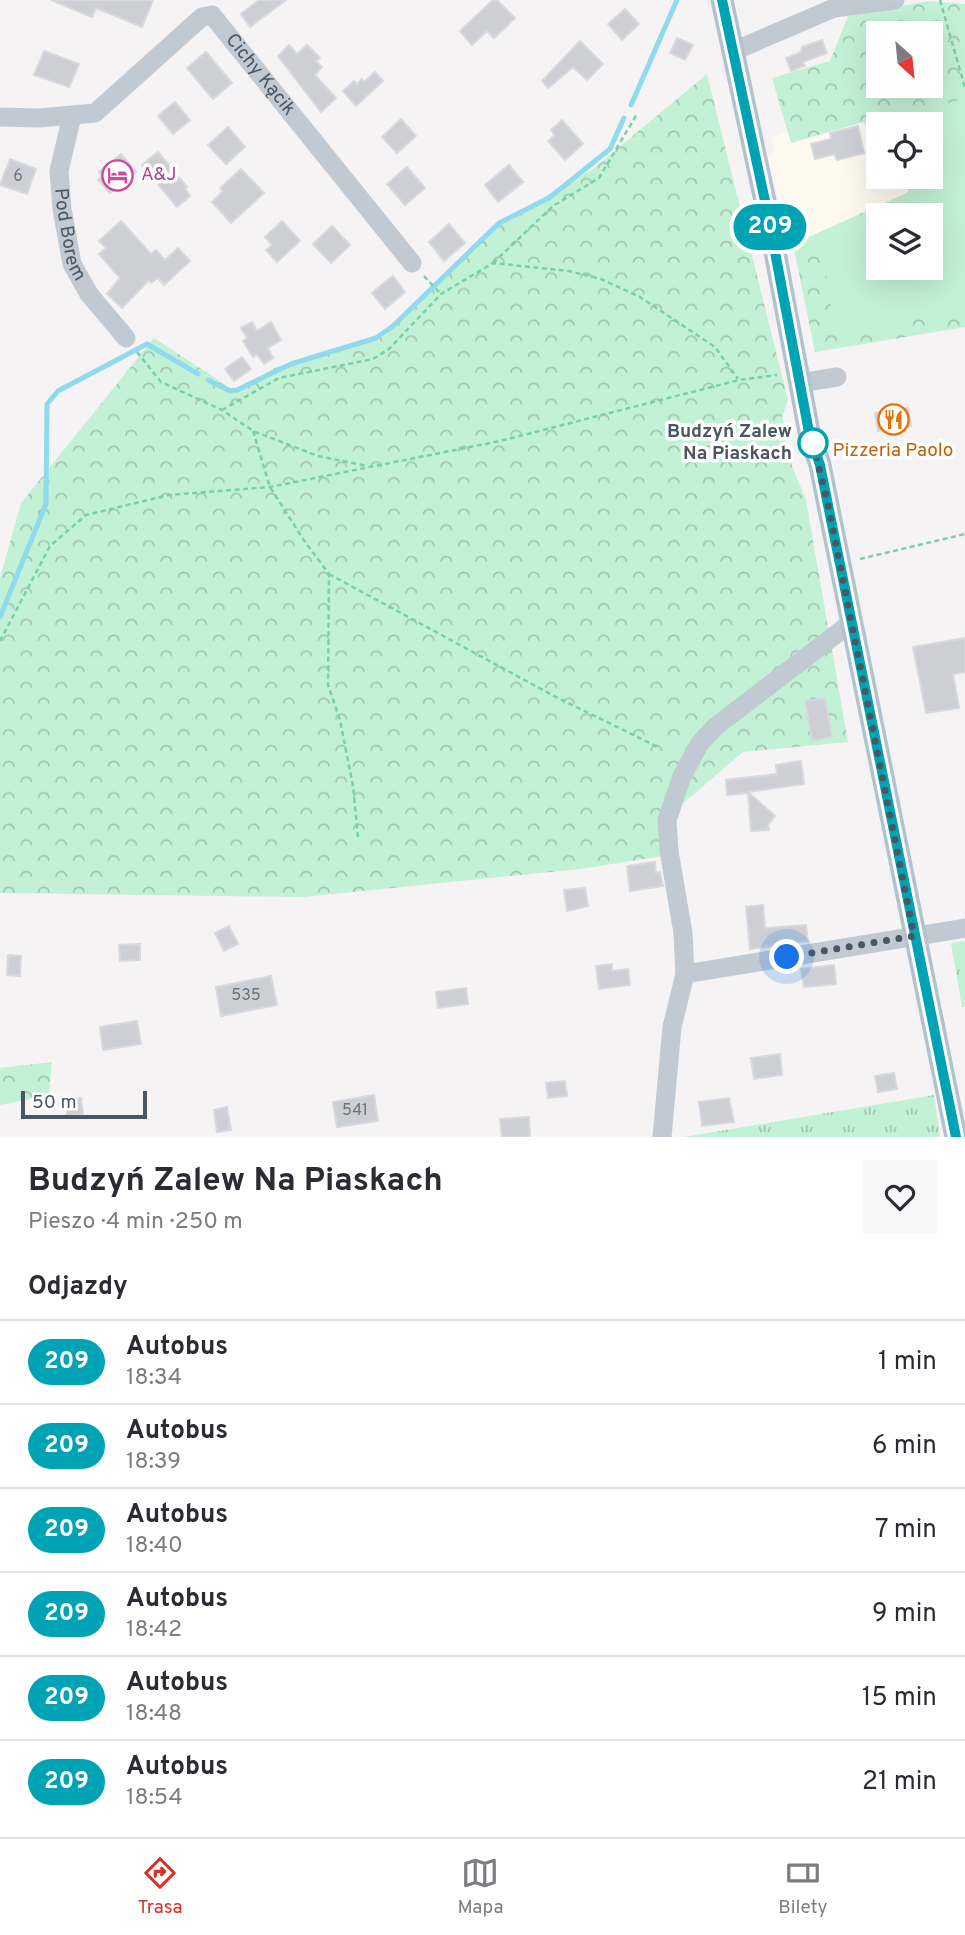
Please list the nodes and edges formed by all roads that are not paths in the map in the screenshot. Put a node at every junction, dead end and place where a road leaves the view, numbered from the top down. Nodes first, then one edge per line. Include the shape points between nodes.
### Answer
1 (722, 0) edge
2 (895, 0) edge
3 (734, 51) junction
4 (72, 116) junction
5 (0, 117) edge
6 (412, 262) dead end
7 (131, 345) road end
8 (798, 377) junction
9 (837, 377) dead end
10 (852, 622) junction
11 (965, 928) edge
12 (914, 936) junction
13 (685, 974) junction
14 (662, 1137) edge
15 (956, 1137) edge

1 - 3 main road
2 - 3 street via 834,8
3 - 8 main road
4 - 5 street, Cichy Kącik
4 - 6 street, Cichy Kącik via 95,113 202,17 212,15
4 - 7 street, Pod Borem via 59,171 72,264 89,294
8 - 9 street
8 - 10 main road
10 - 12 main road
10 - 13 street via 735,710 700,743 682,776 667,820
11 - 12 street
12 - 13 street
12 - 15 main road
13 - 14 street via 672,1027

